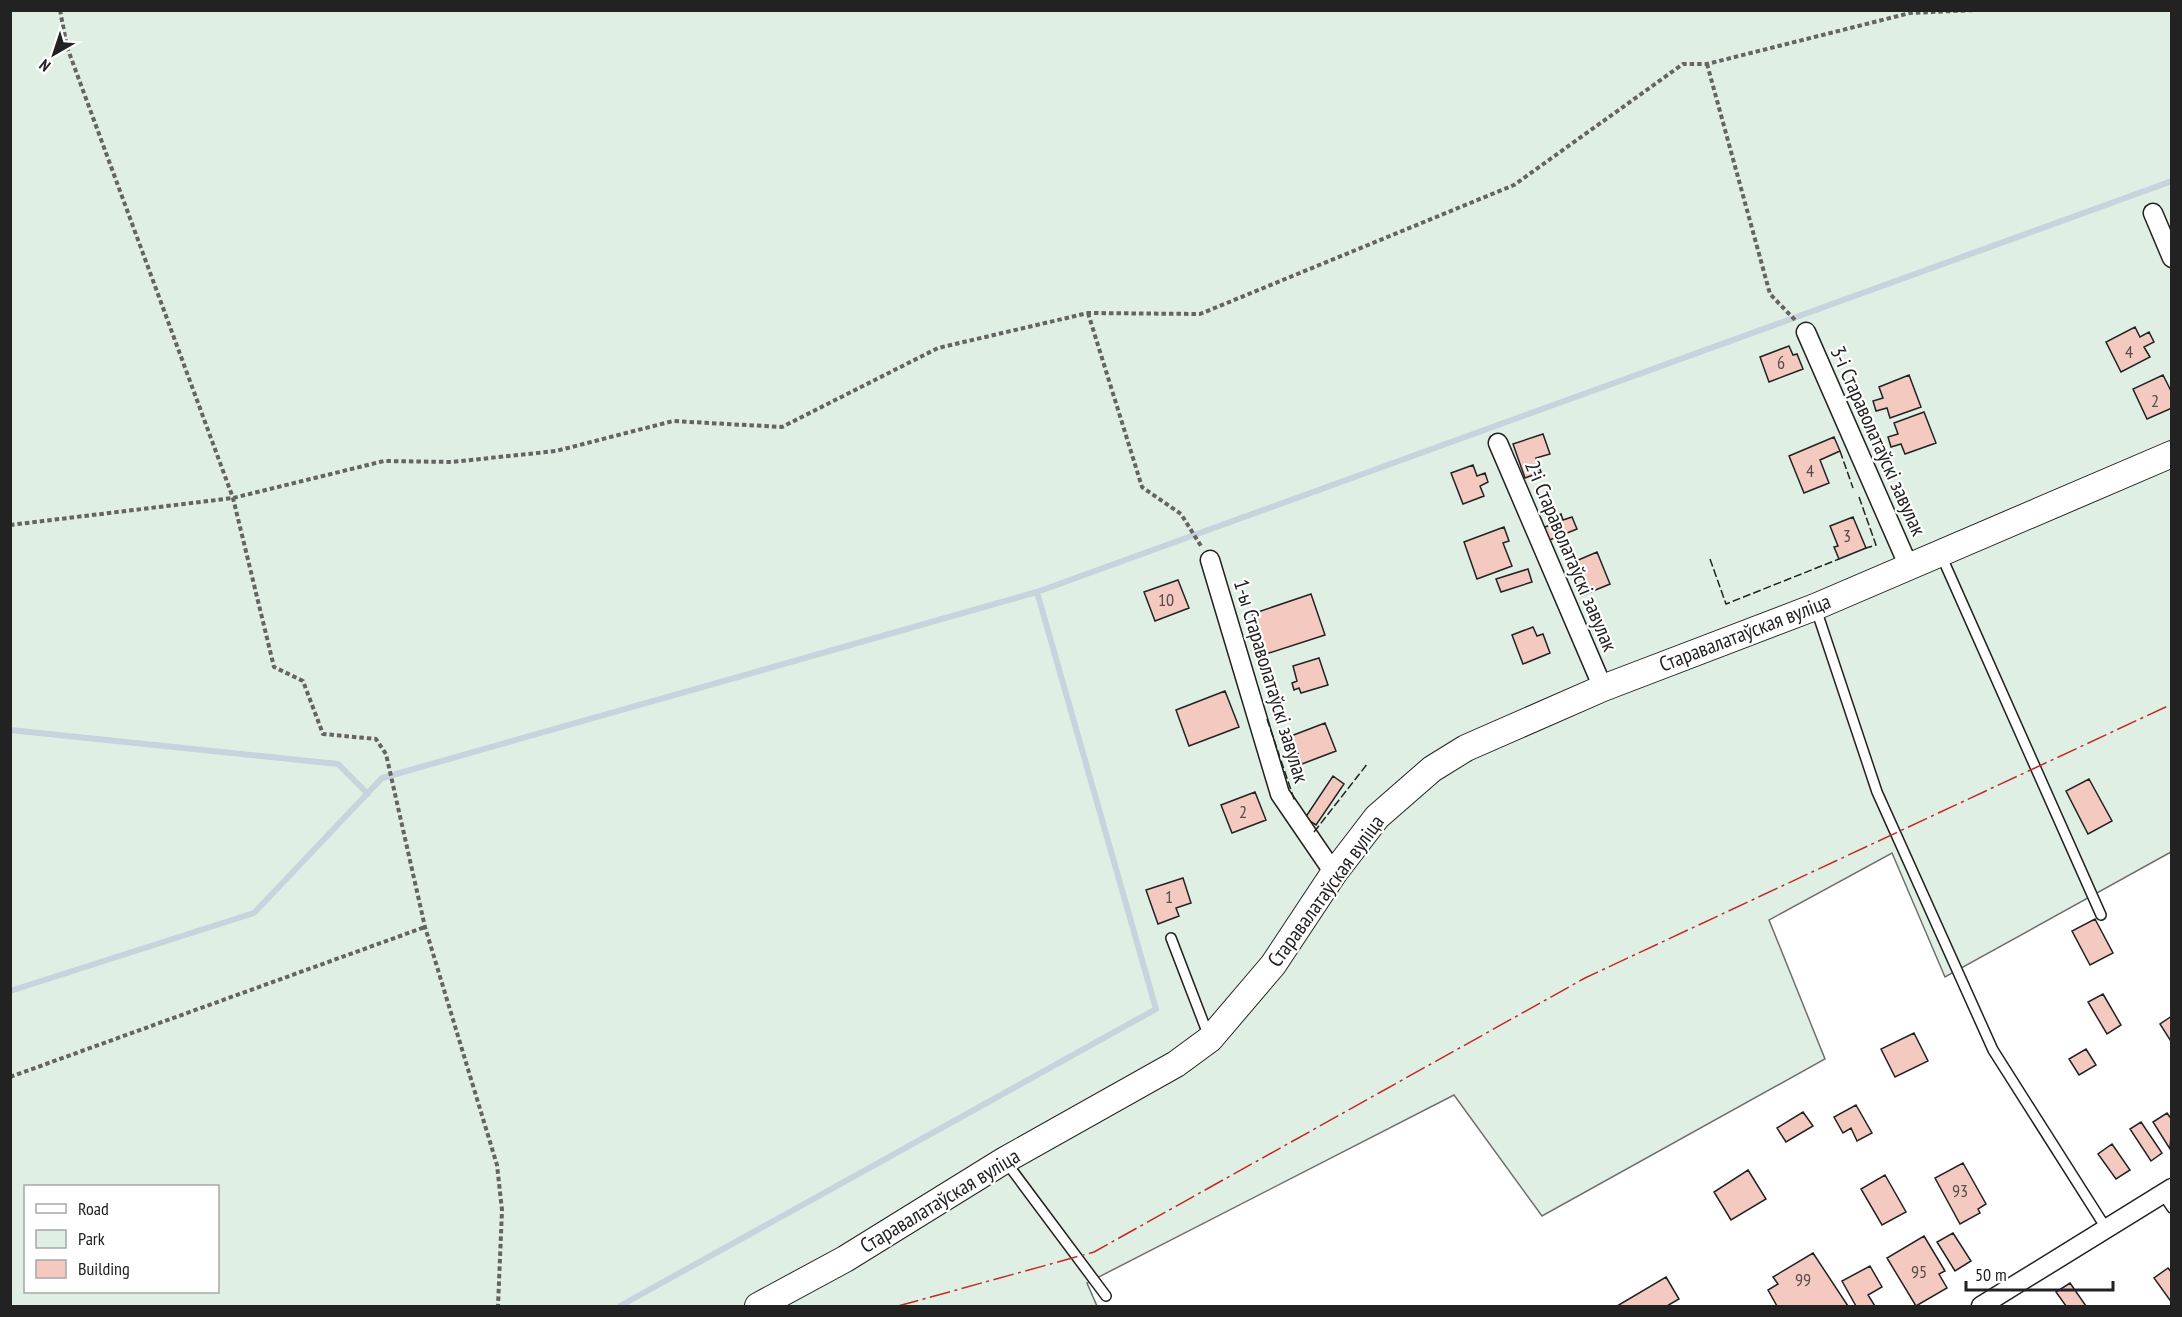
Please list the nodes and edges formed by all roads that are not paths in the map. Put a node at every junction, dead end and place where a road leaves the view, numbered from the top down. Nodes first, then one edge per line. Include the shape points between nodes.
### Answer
1 (2154, 213) dead end
2 (2172, 258) edge
3 (1806, 332) road end
4 (1498, 443) dead end
5 (2172, 454) edge
6 (1941, 555) junction
7 (1210, 560) road end
8 (1909, 567) junction
9 (1815, 607) junction
10 (1603, 688) junction
11 (1334, 873) junction
12 (2101, 915) dead end
13 (1171, 938) dead end
14 (1210, 1039) junction
15 (1005, 1160) junction
16 (2168, 1196) edge
17 (2106, 1228) junction
18 (1106, 1296) dead end
19 (758, 1306) edge
20 (1981, 1306) edge

1 - 2 street
3 - 8 street, 3-і Стараволатаўскі завулак
4 - 10 street, 2-і Стараволатаўскі завулак
5 - 6 street, Старавалатаўская вуліца
6 - 8 street, Старавалатаўская вуліца
6 - 12 lane
7 - 11 street, 1-ы Стараволатаўскі завулак via 1280,794
8 - 9 street, Старавалатаўская вуліца
9 - 10 street, Старавалатаўская вуліца
9 - 17 lane via 1877,792 1993,1050
10 - 11 street, Старавалатаўская вуліца via 1466,748 1432,769 1377,817
11 - 14 street, Старавалатаўская вуліца via 1273,965
13 - 14 lane
14 - 15 street, Старавалатаўская вуліца via 1176,1064
15 - 18 lane
15 - 19 street, Старавалатаўская вуліца via 844,1259
16 - 17 street
17 - 20 street

